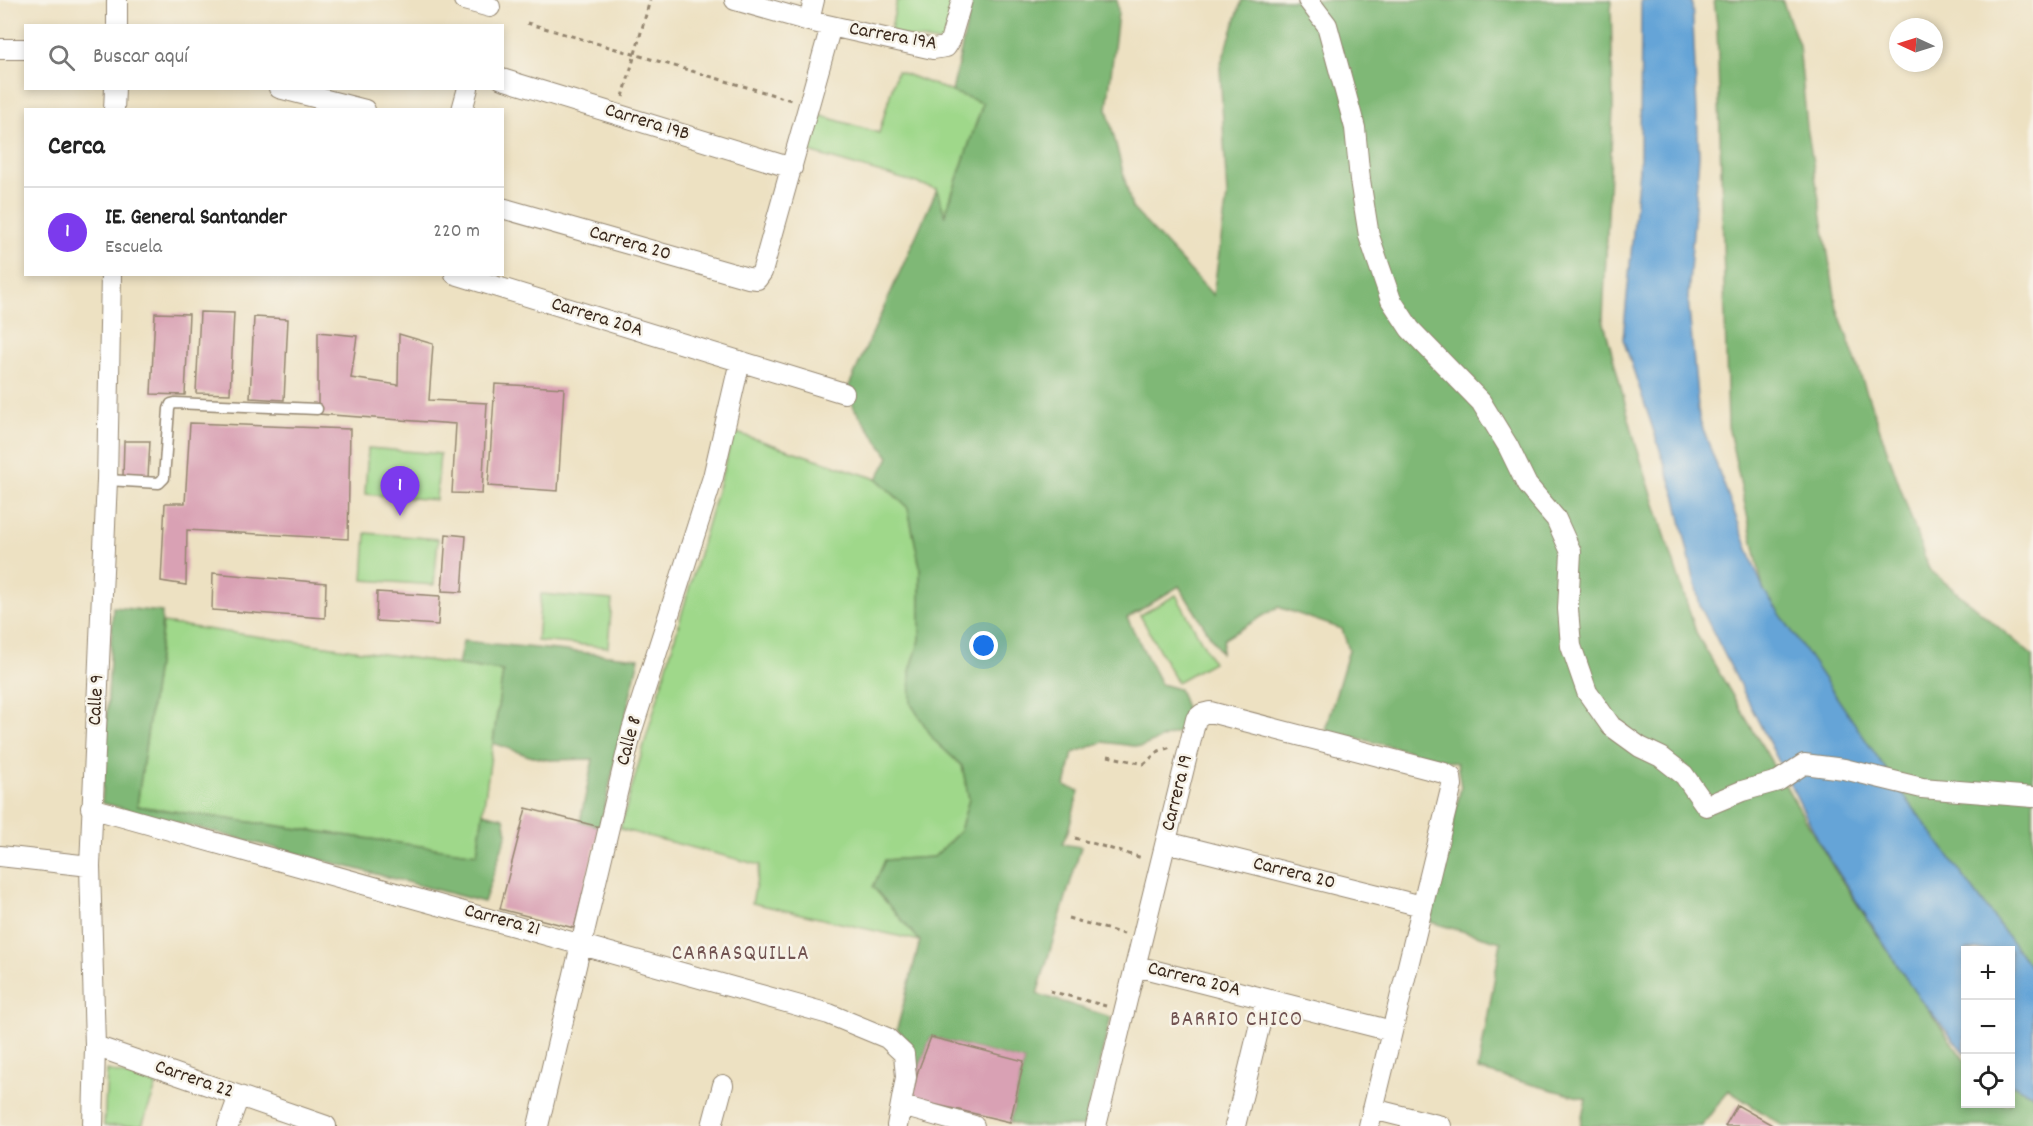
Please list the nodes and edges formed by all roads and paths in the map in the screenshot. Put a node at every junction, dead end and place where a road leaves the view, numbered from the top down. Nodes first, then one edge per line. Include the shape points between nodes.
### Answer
1 (117, 0) edge
2 (464, 0) edge
3 (650, 0) edge
4 (735, 0) edge
5 (814, 0) edge
6 (962, 0) edge
7 (1308, 0) edge
8 (489, 11) edge
9 (809, 21) junction
10 (527, 23) dead end
11 (117, 24) edge
12 (831, 26) junction
13 (0, 49) edge
14 (24, 49) edge
15 (636, 54) junction
16 (504, 80) edge
17 (115, 90) edge
18 (287, 90) edge
19 (467, 90) edge
20 (808, 105) junction
21 (114, 108) edge
22 (357, 108) edge
23 (463, 108) edge
24 (618, 114) junction
25 (792, 168) junction
26 (504, 209) edge
27 (111, 276) edge
28 (462, 276) edge
29 (740, 361) junction
30 (844, 393) dead end
31 (317, 409) dead end
32 (107, 480) junction
33 (1192, 740) junction
34 (1108, 756) dead end
35 (2033, 797) edge
36 (92, 808) junction
37 (1075, 838) dead end
38 (1166, 842) junction
39 (0, 856) edge
40 (1160, 864) junction
41 (90, 866) junction
42 (1422, 906) junction
43 (1068, 918) dead end
44 (1142, 940) junction
45 (583, 944) junction
46 (1136, 966) junction
47 (1050, 991) dead end
48 (1266, 999) junction
49 (1124, 1011) junction
50 (1392, 1030) junction
51 (95, 1046) junction
52 (723, 1085) dead end
53 (240, 1096) junction
54 (902, 1106) junction
55 (1371, 1118) edge
56 (93, 1126) edge
57 (228, 1126) edge
58 (326, 1126) edge
59 (538, 1126) edge
60 (712, 1126) edge
61 (897, 1126) edge
62 (974, 1126) edge
63 (1096, 1126) edge
64 (1235, 1126) edge
65 (1441, 1126) edge

1 - 11 street
2 - 8 street
3 - 15 path
4 - 9 street, Carrera 19A
5 - 9 street
6 - 12 street, Carrera 19A via 946,47 933,49
7 - 35 street via 1327,25 1355,128 1369,236 1391,300 1410,329 1481,402 1527,485 1556,519 1571,552 1571,646 1587,692 1611,726 1684,776 1706,806 1778,781 1803,764 1922,788
9 - 12 street, Carrera 19A
10 - 15 path
12 - 20 street
13 - 14 street
15 - 20 path
15 - 24 path
16 - 24 street, Carrera 19B
17 - 21 street
18 - 22 street
19 - 23 street
20 - 25 street
24 - 25 street, Carrera 19B
25 - 26 street, Carrera 20 via 757,279
27 - 32 street, Calle 9
28 - 29 street, Carrera 20A
29 - 30 street, Carrera 20A
29 - 45 street, Calle 8 via 713,477 632,730
31 - 32 lane via 171,404 164,478 159,483
32 - 36 street, Calle 9
33 - 34 path via 1159,751 1144,764
33 - 38 street, Carrera 19
33 - 42 street, Carrera 19 via 1196,718 1210,712 1451,777
36 - 41 street, Calle 9
36 - 45 street, Carrera 21
37 - 40 path
38 - 40 street, Carrera 19
38 - 42 street, Carrera 20
39 - 41 street
40 - 44 street, Carrera 19
41 - 51 street, Calle 9
42 - 50 street
43 - 44 path
44 - 46 street, Carrera 19
45 - 54 street, Carrera 21 via 829,1014 887,1038 904,1054
45 - 59 street, Calle 8
46 - 48 street, Carrera 20A
46 - 49 street, Carrera 19
47 - 49 path
48 - 50 street, Carrera 20A
48 - 64 street
49 - 63 street, Carrera 19
50 - 55 street
51 - 53 street, Carrera 22
51 - 56 street, Calle 9
52 - 60 street
53 - 57 street
53 - 58 street, Carrera 22
54 - 61 street
54 - 62 street
55 - 65 street

